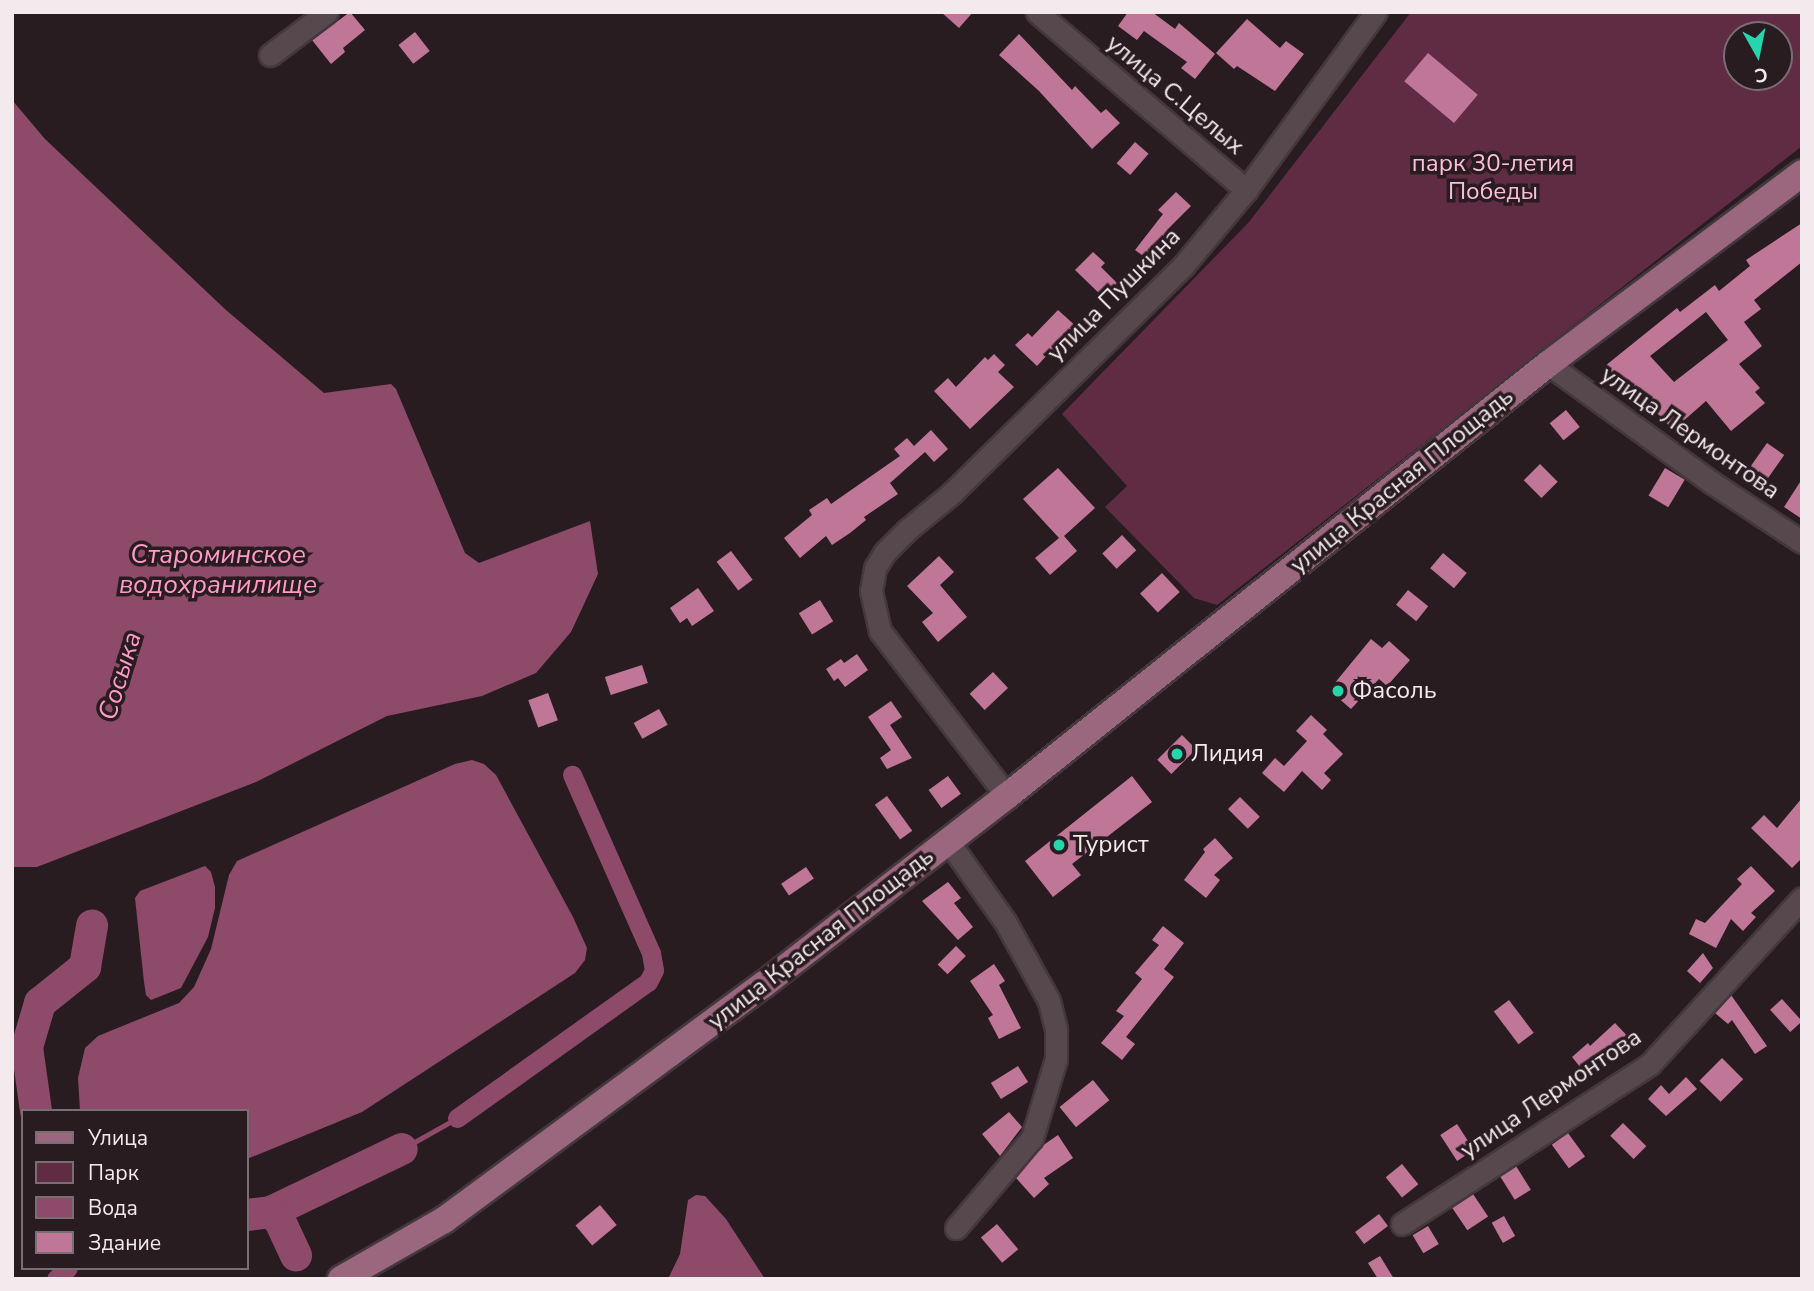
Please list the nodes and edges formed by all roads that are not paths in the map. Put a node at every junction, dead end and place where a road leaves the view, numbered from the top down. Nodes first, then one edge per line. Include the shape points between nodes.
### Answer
1 (327, 12) edge
2 (1037, 12) edge
3 (1376, 12) edge
4 (270, 55) dead end
5 (1802, 173) edge
6 (1246, 190) junction
7 (1548, 364) junction
8 (1802, 542) edge
9 (1007, 796) junction
10 (948, 841) junction
11 (1801, 899) edge
12 (1402, 1224) dead end
13 (956, 1228) dead end
14 (341, 1279) edge

1 - 4 street
2 - 6 street, улица С.Целых
3 - 6 street, улица Пушкина
5 - 7 main road, улица Красная Площадь
6 - 9 street, улица Пушкина via 1183,266 952,493 885,552 875,568 871,591 880,631
7 - 8 street, улица Лермонтова
7 - 9 main road, улица Красная Площадь
9 - 10 main road, улица Красная Площадь
10 - 13 street, улица Красная Площадь via 1012,934 1049,1001 1056,1030 1056,1059 1032,1138
10 - 14 main road, улица Красная Площадь via 444,1220
11 - 12 street, улица Лермонтова via 1650,1064

